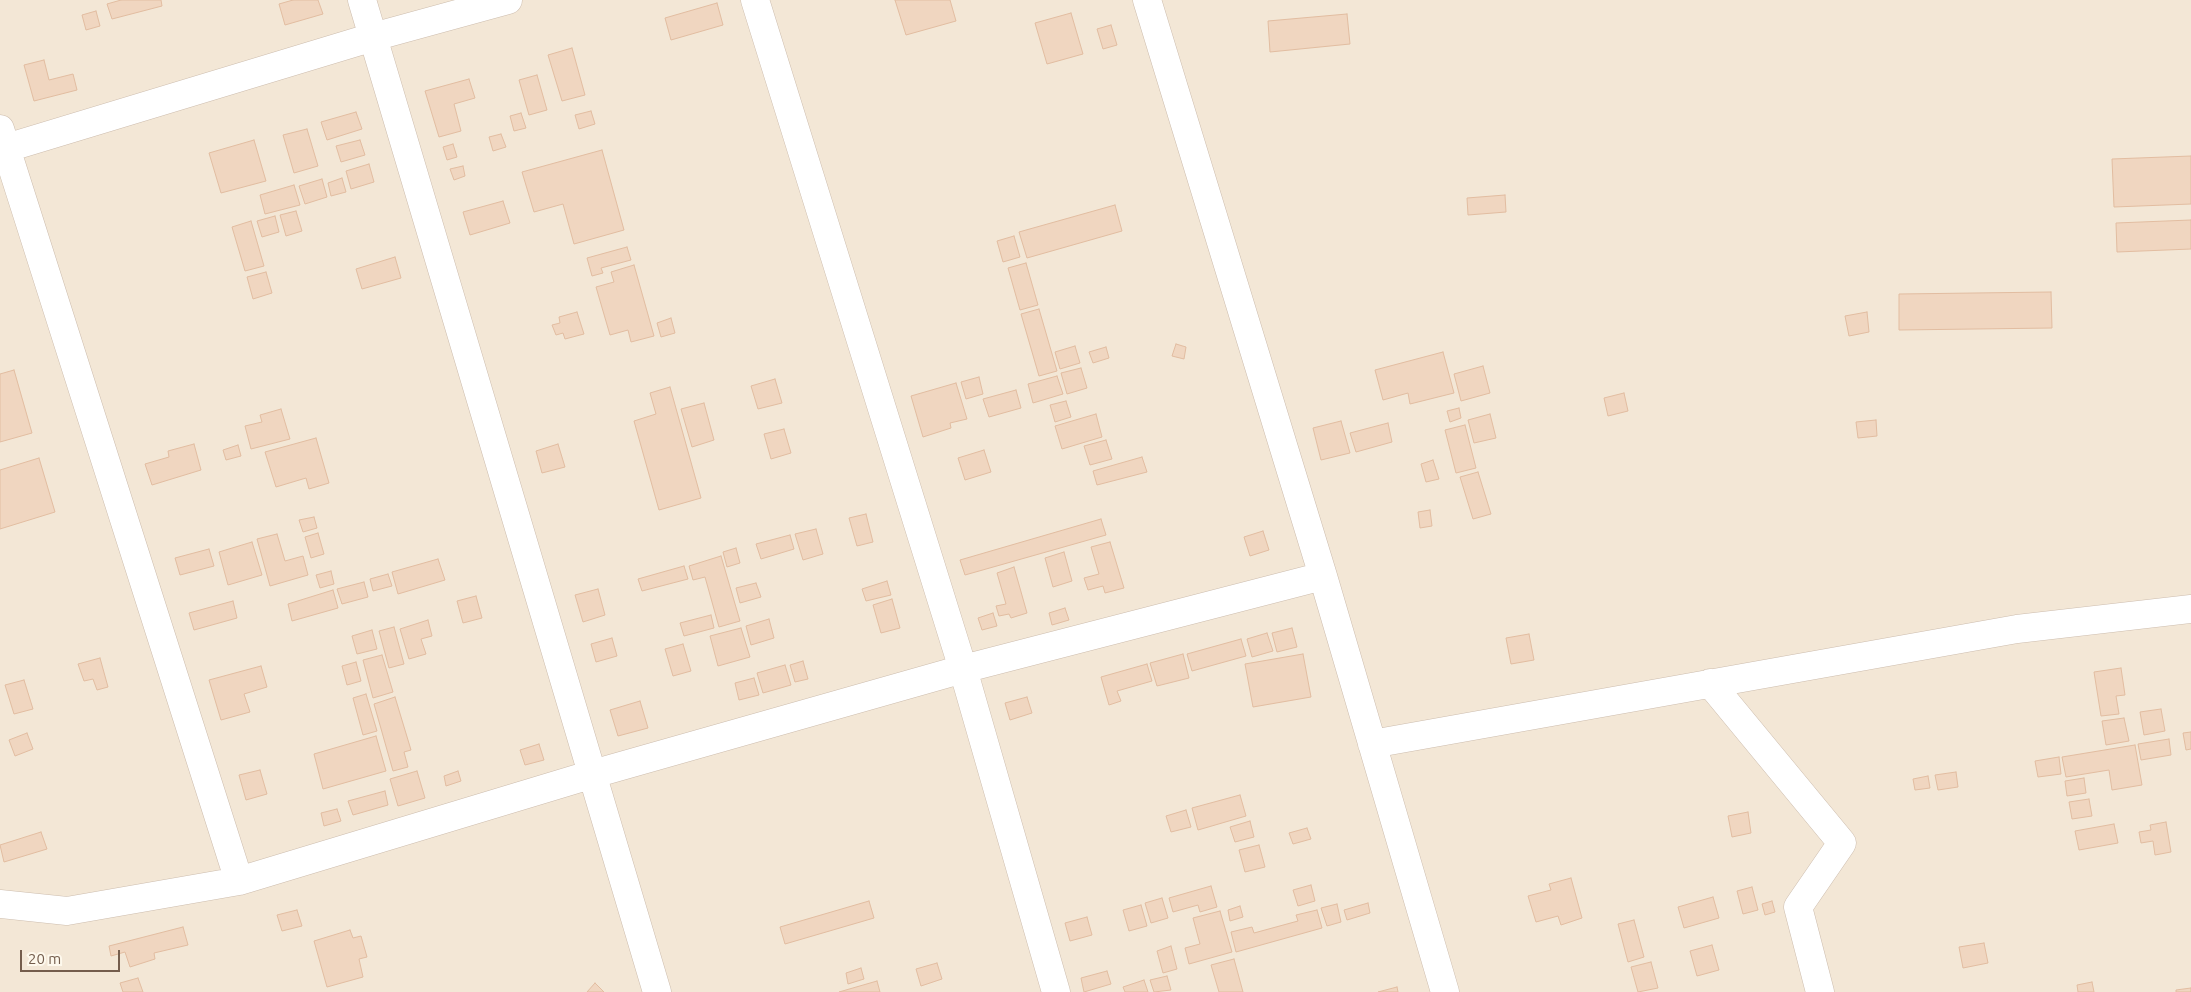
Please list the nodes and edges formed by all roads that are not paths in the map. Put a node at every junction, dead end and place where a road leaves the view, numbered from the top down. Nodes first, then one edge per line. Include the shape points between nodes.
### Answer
1 (362, 0) edge
2 (508, 0) edge
3 (755, 0) edge
4 (1147, 0) edge
5 (373, 38) junction
6 (2, 143) edge
7 (1323, 576) junction
8 (2191, 608) edge
9 (963, 669) junction
10 (1710, 682) junction
11 (1372, 744) junction
12 (593, 774) junction
13 (239, 881) junction
14 (0, 904) edge
15 (657, 992) edge
16 (1056, 992) edge
17 (1445, 992) edge
18 (1820, 992) edge

1 - 5 street
2 - 5 street
3 - 9 street
4 - 7 street
5 - 6 street
5 - 12 street
6 - 13 street
7 - 9 street
7 - 11 street
8 - 10 street via 2017,629
9 - 12 street
9 - 16 street
10 - 11 street
10 - 18 street via 1842,844 1798,907
11 - 17 street
12 - 13 street
12 - 15 street
13 - 14 street via 67,911

